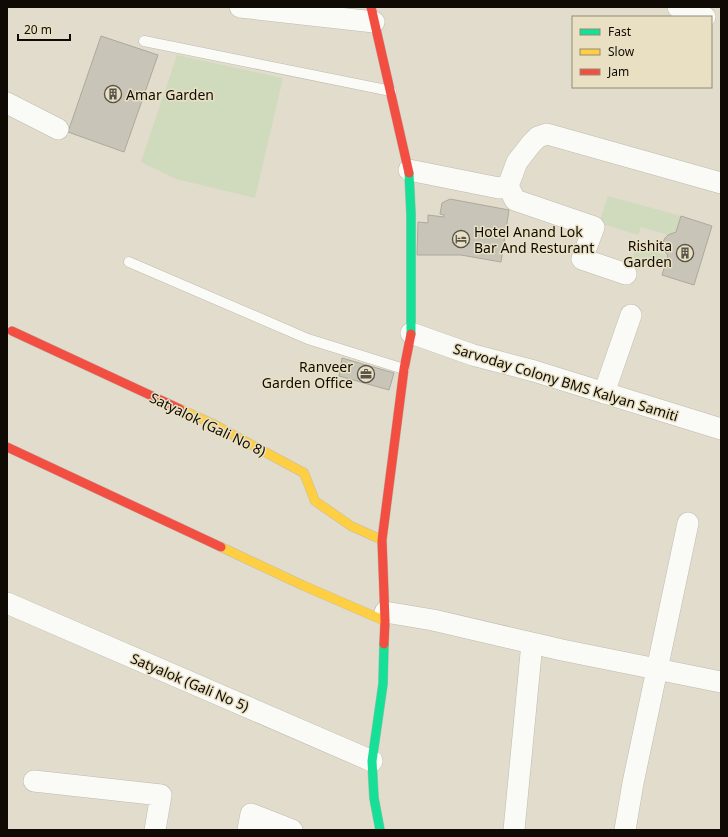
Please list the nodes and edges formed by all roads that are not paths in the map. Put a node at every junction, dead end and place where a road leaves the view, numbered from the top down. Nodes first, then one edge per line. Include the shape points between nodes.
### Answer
1 (240, 7) edge
2 (678, 7) edge
3 (372, 14) edge
4 (702, 16) edge
5 (144, 41) dead end
6 (391, 91) junction
7 (7, 103) edge
8 (58, 129) dead end
9 (409, 170) junction
10 (721, 183) edge
11 (508, 186) junction
12 (129, 262) dead end
13 (626, 274) dead end
14 (631, 315) dead end
15 (12, 331) dead end
16 (411, 333) junction
17 (404, 369) junction
18 (604, 393) junction
19 (721, 429) edge
20 (7, 447) edge
21 (688, 523) dead end
22 (382, 540) junction
23 (7, 603) edge
24 (385, 616) junction
25 (532, 643) junction
26 (657, 669) junction
27 (721, 682) edge
28 (372, 761) junction
29 (34, 782) dead end
30 (382, 829) edge
31 (155, 830) edge
32 (248, 830) edge
33 (292, 830) edge
34 (514, 830) edge
35 (626, 830) edge

1 - 3 street
2 - 4 street
3 - 6 street
5 - 6 lane
6 - 9 street
7 - 8 street
9 - 11 street via 499,188
9 - 16 street
10 - 11 street via 547,134 538,137 517,162
11 - 13 street via 515,200 594,227 582,259
12 - 17 lane via 308,339
14 - 18 street
15 - 22 street, Satyalok (Gali No 8) via 213,424 304,473 315,501 351,526
16 - 17 street
16 - 18 street, Sarvoday Colony BMS Kalyan Samiti via 473,355
17 - 22 street
18 - 19 street, Sarvoday Colony BMS Kalyan Samiti
20 - 24 street via 295,581
21 - 26 street
22 - 24 street
23 - 28 street, Satyalok (Gali No 5)
24 - 25 street via 433,620
24 - 28 street via 383,684
25 - 26 street
25 - 34 street
26 - 27 street
26 - 35 street via 633,783
28 - 30 street via 374,798
29 - 31 street via 161,795
32 - 33 street via 251,814

